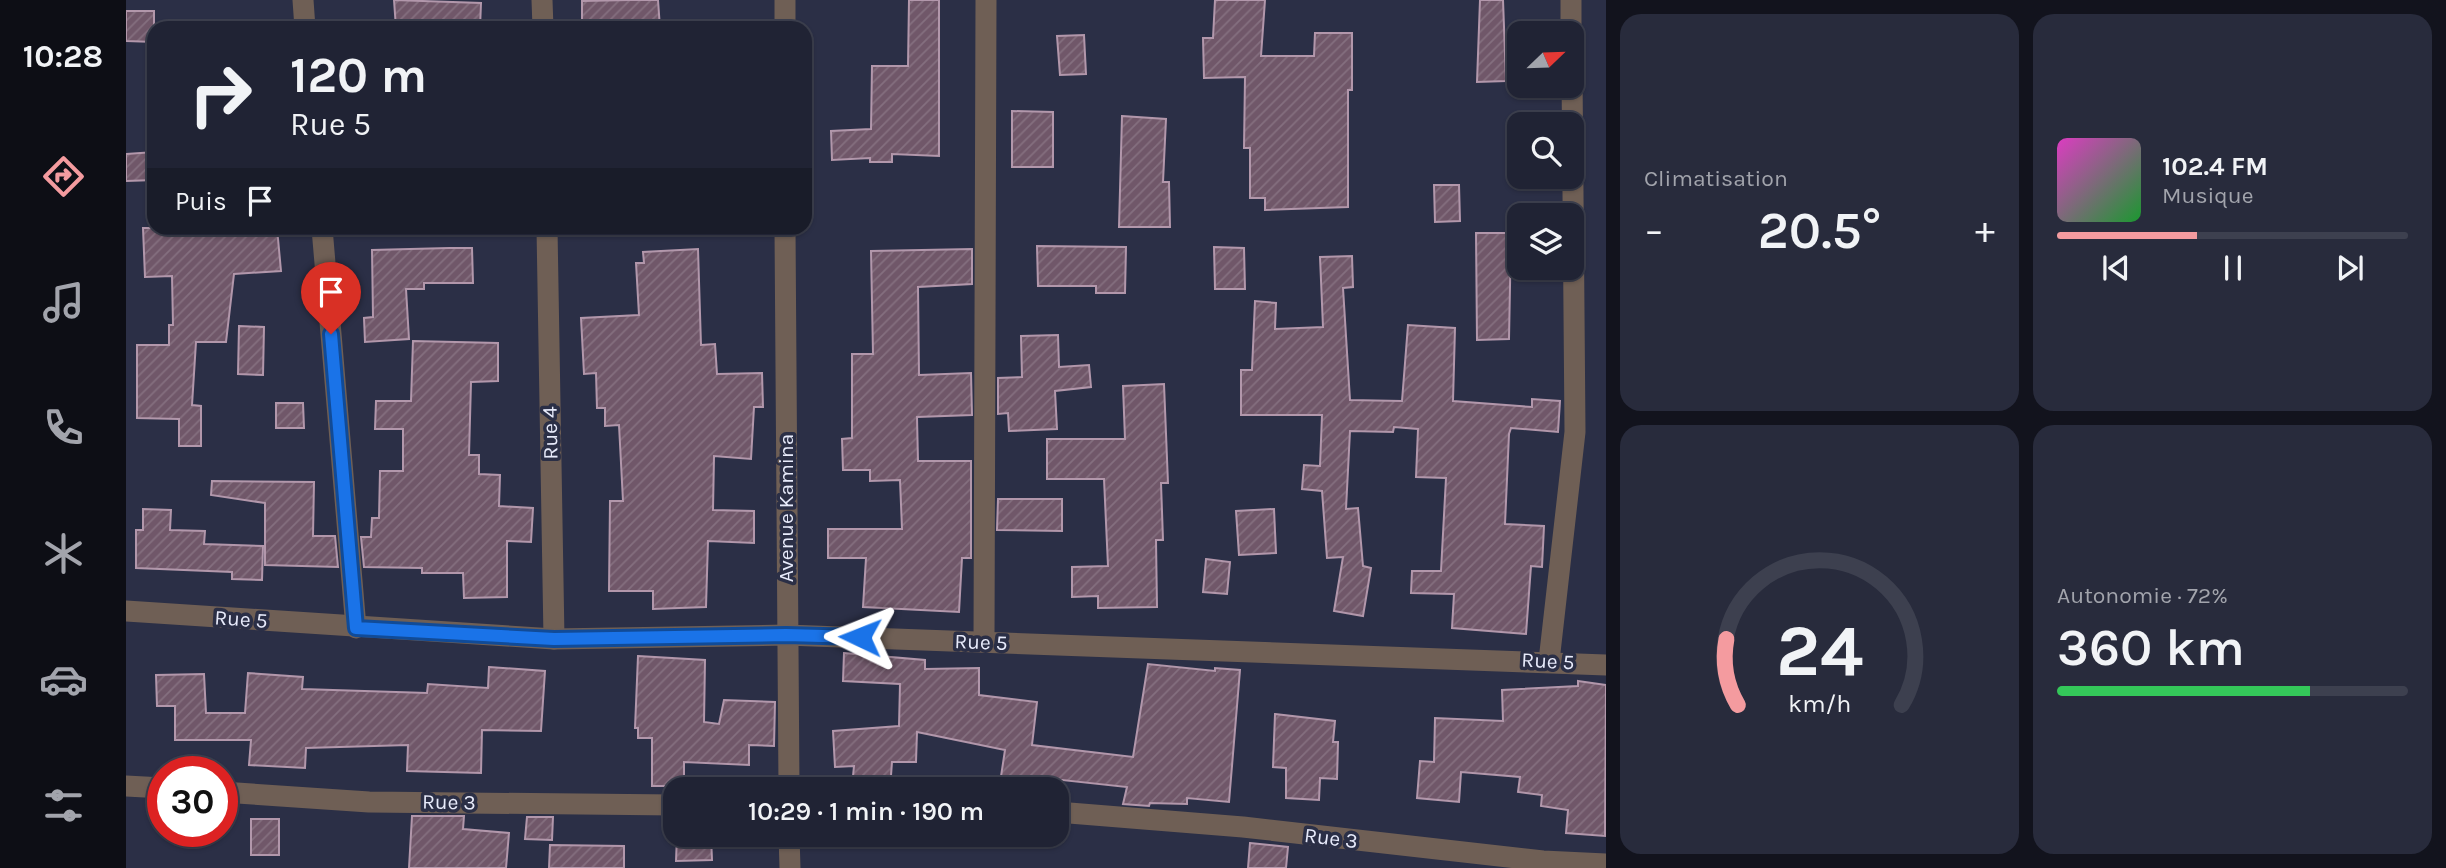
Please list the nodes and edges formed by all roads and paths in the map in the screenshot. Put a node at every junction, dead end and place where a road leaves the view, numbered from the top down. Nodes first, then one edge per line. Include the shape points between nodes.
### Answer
1 (303, 0) edge
2 (542, 0) edge
3 (785, 0) edge
4 (986, 0) edge
5 (1571, 0) edge
6 (305, 21) edge
7 (543, 21) edge
8 (785, 21) edge
9 (1571, 21) edge
10 (1572, 98) edge
11 (323, 235) edge
12 (547, 235) edge
13 (785, 235) edge
14 (126, 611) edge
15 (356, 628) junction
16 (786, 635) junction
17 (554, 639) junction
18 (984, 642) junction
19 (1549, 661) junction
20 (1606, 665) edge
21 (789, 777) edge
22 (126, 786) edge
23 (147, 787) edge
24 (238, 793) edge
25 (663, 805) edge
26 (1069, 813) edge
27 (789, 847) edge
28 (1606, 864) edge
29 (790, 868) edge

1 - 6 street
2 - 7 street
3 - 8 street
4 - 18 street
5 - 9 street
10 - 19 street via 1575,432
11 - 15 street
12 - 17 street, Rue 4
13 - 16 street, Avenue Kamina
14 - 15 street, Rue 5
15 - 17 street, Rue 5
16 - 17 street, Rue 5
16 - 18 street, Rue 5
16 - 21 street, Avenue Kamina
18 - 19 street, Rue 5
19 - 20 street, Rue 5
22 - 23 street
24 - 25 street, Rue 3 via 369,802
26 - 28 street, Rue 3
27 - 29 street

